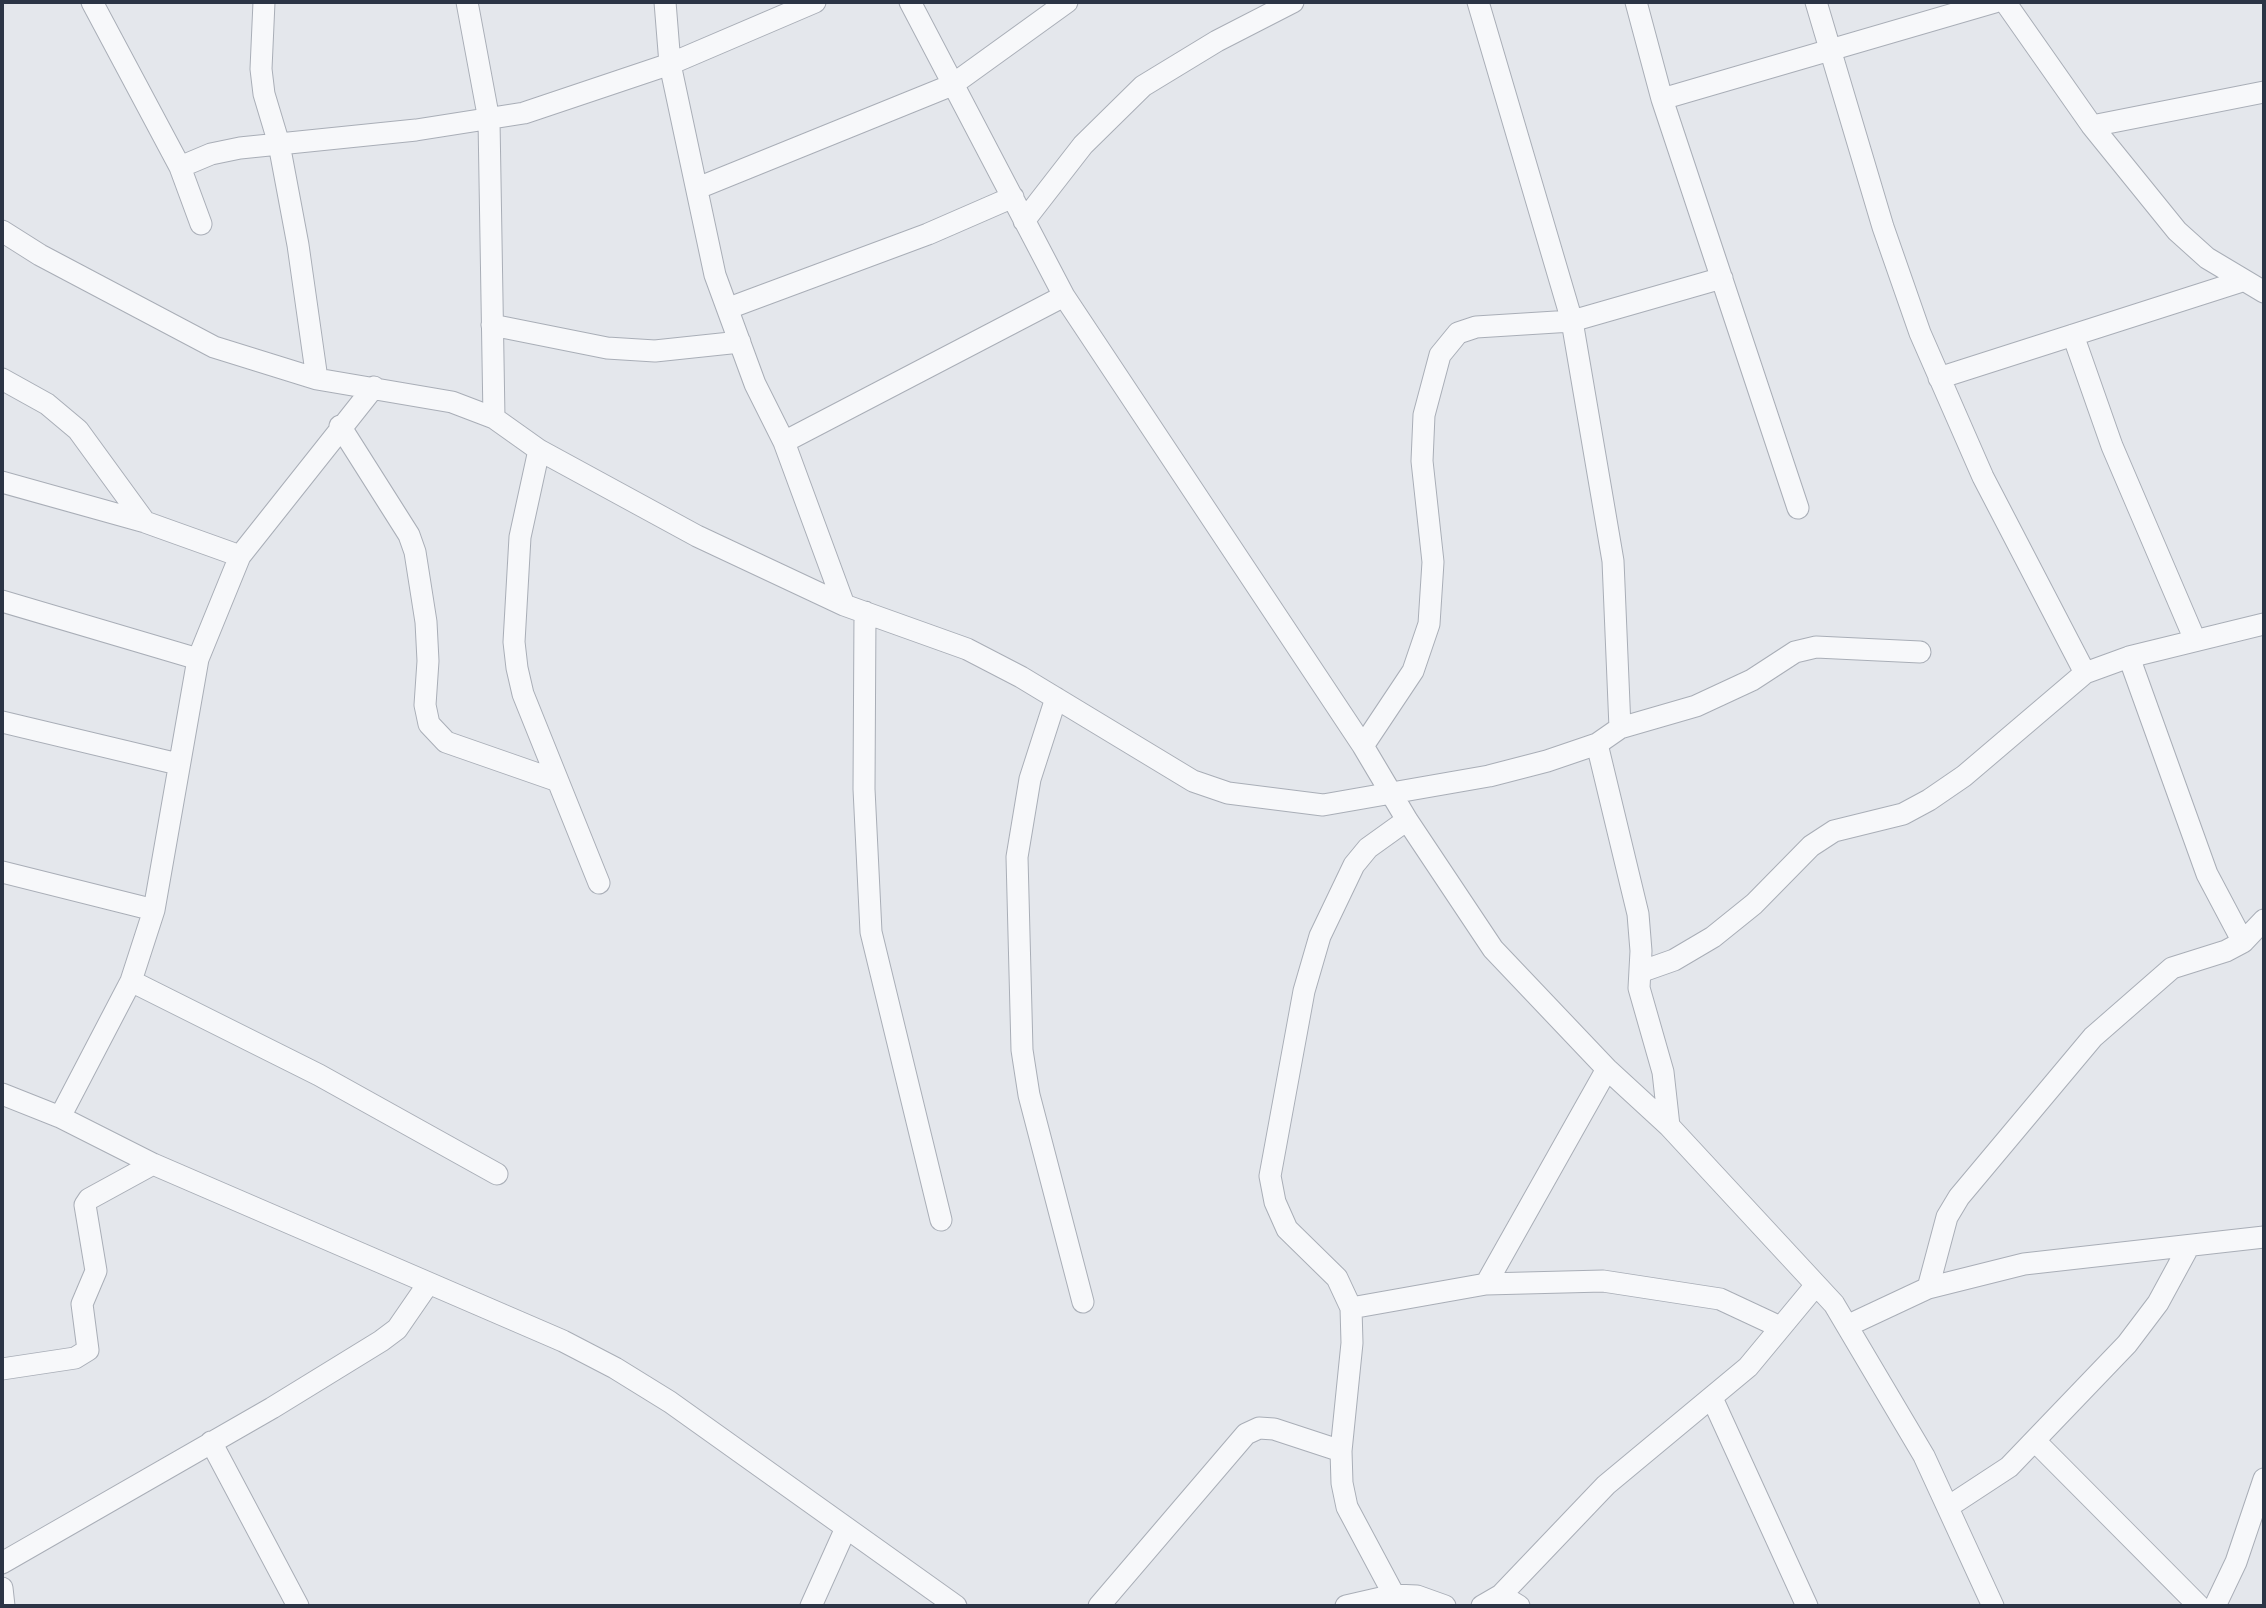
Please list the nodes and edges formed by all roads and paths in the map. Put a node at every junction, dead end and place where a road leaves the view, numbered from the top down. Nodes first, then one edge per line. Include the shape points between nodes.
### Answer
1 (92, 2) edge
2 (264, 2) edge
3 (467, 2) edge
4 (665, 2) edge
5 (814, 2) edge
6 (910, 2) edge
7 (1067, 2) edge
8 (1293, 2) edge
9 (1478, 2) edge
10 (1636, 2) edge
11 (1816, 2) edge
12 (1995, 2) edge
13 (2006, 2) edge
14 (1830, 51) junction
15 (670, 64) junction
16 (952, 85) junction
17 (2264, 92) edge
18 (1662, 99) junction
19 (489, 120) junction
20 (2092, 126) junction
21 (279, 144) junction
22 (180, 167) junction
23 (698, 188) junction
24 (1013, 197) junction
25 (1024, 220) junction
26 (201, 224) dead end
27 (2, 231) edge
28 (1722, 278) junction
29 (2242, 281) junction
30 (2264, 292) edge
31 (1064, 296) junction
32 (729, 308) junction
33 (1572, 321) junction
34 (492, 325) junction
35 (2073, 335) junction
36 (740, 342) junction
37 (1940, 378) junction
38 (2, 379) edge
39 (317, 379) junction
40 (374, 387) junction
41 (494, 418) junction
42 (340, 426) junction
43 (784, 442) junction
44 (539, 450) junction
45 (2, 482) edge
46 (1798, 508) dead end
47 (145, 522) junction
48 (240, 556) junction
49 (2, 601) edge
50 (844, 605) junction
51 (865, 612) junction
52 (2264, 624) edge
53 (2195, 640) junction
54 (1920, 652) dead end
55 (2129, 657) junction
56 (198, 659) junction
57 (2085, 673) junction
58 (1056, 698) junction
59 (2, 722) edge
60 (1620, 728) junction
61 (1597, 744) junction
62 (1363, 746) junction
63 (178, 764) junction
64 (558, 781) junction
65 (1394, 793) junction
66 (1408, 820) junction
67 (3, 876) edge
68 (599, 883) dead end
69 (154, 910) junction
70 (2264, 920) edge
71 (2243, 942) junction
72 (1640, 972) junction
73 (131, 981) junction
74 (1607, 1069) junction
75 (2, 1094) edge
76 (60, 1117) junction
77 (1669, 1126) junction
78 (153, 1164) junction
79 (497, 1174) dead end
80 (941, 1220) dead end
81 (2264, 1237) edge
82 (2189, 1247) junction
83 (428, 1284) junction
84 (1486, 1284) junction
85 (1816, 1285) junction
86 (1928, 1289) junction
87 (1083, 1302) dead end
88 (1351, 1308) junction
89 (1849, 1325) junction
90 (1780, 1327) junction
91 (2, 1369) edge
92 (1712, 1398) junction
93 (2035, 1441) junction
94 (211, 1442) junction
95 (1341, 1451) junction
96 (2264, 1479) edge
97 (1948, 1507) junction
98 (846, 1528) junction
99 (2, 1563) edge
100 (2, 1588) edge
101 (1394, 1595) junction
102 (1510, 1601) edge
103 (4, 1606) edge
104 (298, 1606) edge
105 (811, 1606) edge
106 (956, 1606) edge
107 (1099, 1606) edge
108 (1346, 1606) edge
109 (1445, 1606) edge
110 (1482, 1606) edge
111 (1807, 1606) edge
112 (1993, 1606) edge
113 (2199, 1606) edge
114 (2215, 1606) edge

1 - 22 street
2 - 21 street via 261,69
3 - 19 street
4 - 15 street
5 - 15 street
6 - 16 street
7 - 16 street
8 - 25 street via 1143,86 1083,145
9 - 33 street
10 - 18 street
11 - 14 street
12 - 14 street
13 - 20 street
14 - 18 street
14 - 37 street via 1883,227
15 - 19 street via 576,98
15 - 23 street
16 - 23 street
16 - 24 street
17 - 20 street
18 - 28 street
19 - 21 street
19 - 34 street
20 - 29 street via 2176,232
21 - 22 street via 211,154
21 - 39 street
22 - 26 street
23 - 32 street via 715,275
24 - 25 street
24 - 32 street via 928,234
25 - 31 street
27 - 39 street via 214,347
28 - 33 street
28 - 46 street
29 - 30 street
29 - 35 street
31 - 43 street
31 - 62 street
32 - 36 street
33 - 60 street via 1613,561
33 - 62 street via 1476,327 1458,332 1440,355 1430,383 1424,426 1433,562 1429,624 1413,671
34 - 36 street via 619,349 655,351
34 - 41 street
35 - 37 street
35 - 53 street via 2112,446
36 - 43 street
37 - 57 street via 1983,477
38 - 47 street via 47,404 78,430
39 - 40 street
40 - 41 street via 452,402
40 - 42 street
41 - 44 street
42 - 48 street
42 - 64 street via 409,534 415,552 426,622 429,724 446,742
43 - 50 street
44 - 50 street via 697,536
44 - 64 street via 520,537 514,642 523,694
45 - 47 street
47 - 48 street
48 - 56 street
49 - 56 street
50 - 51 street
51 - 58 street via 967,649
51 - 80 street via 864,789 871,932
52 - 53 street
53 - 55 street
54 - 60 street via 1815,647 1795,652 1734,691
55 - 57 street
55 - 71 street via 2207,874
56 - 63 street
57 - 72 street via 1929,800 1903,814 1834,831 1811,846 1754,904 1713,937 1674,960
58 - 65 street via 1193,782 1228,793 1323,805
58 - 87 street via 1030,779 1017,856 1022,1050 1029,1095
59 - 63 street
60 - 61 street
61 - 65 street via 1489,776
61 - 72 street via 1638,914
62 - 65 street
63 - 69 street
64 - 68 street
65 - 66 street
66 - 74 street via 1493,949
66 - 88 street via 1368,848 1354,865 1320,936 1304,991 1270,1176 1287,1229 1337,1278
67 - 69 street
69 - 73 street
70 - 71 street
71 - 86 street via 2172,968 2092,1037 1959,1197 1948,1217
72 - 77 street via 1644,1015 1663,1072
73 - 76 street
73 - 79 street via 319,1075
74 - 77 street
74 - 84 street
75 - 76 street
76 - 78 street
77 - 85 street
78 - 83 street
78 - 91 street via 85,1205 96,1271 82,1304 88,1350 75,1358
81 - 82 street
82 - 86 street via 2059,1258
82 - 93 street via 2158,1303 2127,1344
83 - 94 street via 397,1329 382,1341
83 - 98 street via 615,1368
84 - 88 street
84 - 90 street via 1603,1281 1633,1285 1720,1300
85 - 89 street
85 - 90 street
86 - 89 street
88 - 95 street
89 - 97 street
90 - 92 street via 1748,1367
92 - 102 street via 1606,1485
92 - 111 street
93 - 97 street via 1995,1478
93 - 113 street
94 - 99 street
94 - 104 street
95 - 101 street via 1347,1507
95 - 107 street via 1274,1429 1259,1427 1246,1433
96 - 114 street via 2236,1562
97 - 112 street
98 - 105 street
98 - 106 street
100 - 103 street
101 - 108 street
101 - 109 street via 1417,1596
102 - 110 street

